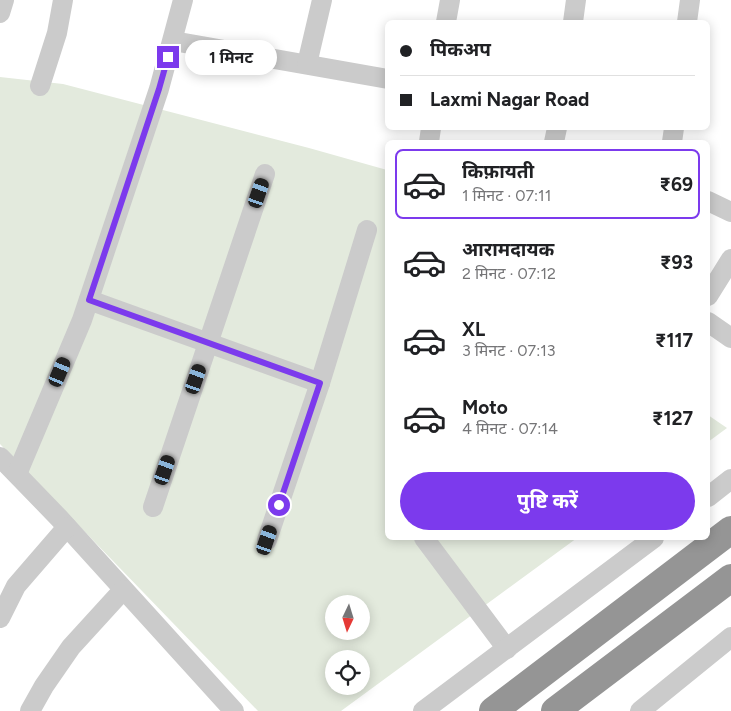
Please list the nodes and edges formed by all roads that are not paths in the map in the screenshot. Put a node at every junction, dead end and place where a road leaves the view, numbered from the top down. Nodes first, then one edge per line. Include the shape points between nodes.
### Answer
1 (4, 0) edge
2 (63, 0) edge
3 (183, 0) edge
4 (322, 0) edge
5 (450, 0) edge
6 (576, 0) edge
7 (690, 0) edge
8 (0, 14) edge
9 (446, 20) edge
10 (573, 20) edge
11 (687, 20) edge
12 (173, 41) junction
13 (307, 64) junction
14 (385, 78) edge
15 (40, 86) dead end
16 (265, 174) dead end
17 (710, 202) edge
18 (731, 212) edge
19 (367, 230) dead end
20 (731, 259) edge
21 (710, 293) edge
22 (89, 300) junction
23 (710, 323) edge
24 (731, 338) edge
25 (208, 343) junction
26 (320, 383) junction
27 (0, 457) edge
28 (17, 474) junction
29 (731, 479) edge
30 (710, 495) edge
31 (153, 507) dead end
32 (67, 527) junction
33 (731, 530) edge
34 (267, 540) dead end
35 (425, 540) edge
36 (651, 540) edge
37 (731, 578) edge
38 (6, 590) edge
39 (123, 590) junction
40 (0, 618) edge
41 (731, 638) edge
42 (507, 650) junction
43 (30, 711) edge
44 (234, 711) edge
45 (423, 711) edge
46 (493, 711) edge
47 (555, 711) edge
48 (640, 711) edge

1 - 8 street
2 - 15 street via 57,33
3 - 12 street
4 - 13 street
5 - 9 street
6 - 10 street
7 - 11 street
12 - 13 street
12 - 22 street
13 - 14 street
16 - 25 street
17 - 18 street
19 - 26 street
20 - 21 street
22 - 25 street
22 - 28 street
23 - 24 street
25 - 26 street
25 - 31 street
26 - 34 street
27 - 28 street
28 - 32 street
29 - 30 street
32 - 38 street via 16,586
32 - 39 street
33 - 46 highway
35 - 42 street
36 - 42 street
37 - 47 highway
38 - 40 street
39 - 43 street via 71,647
39 - 44 street
41 - 48 street
42 - 45 street

